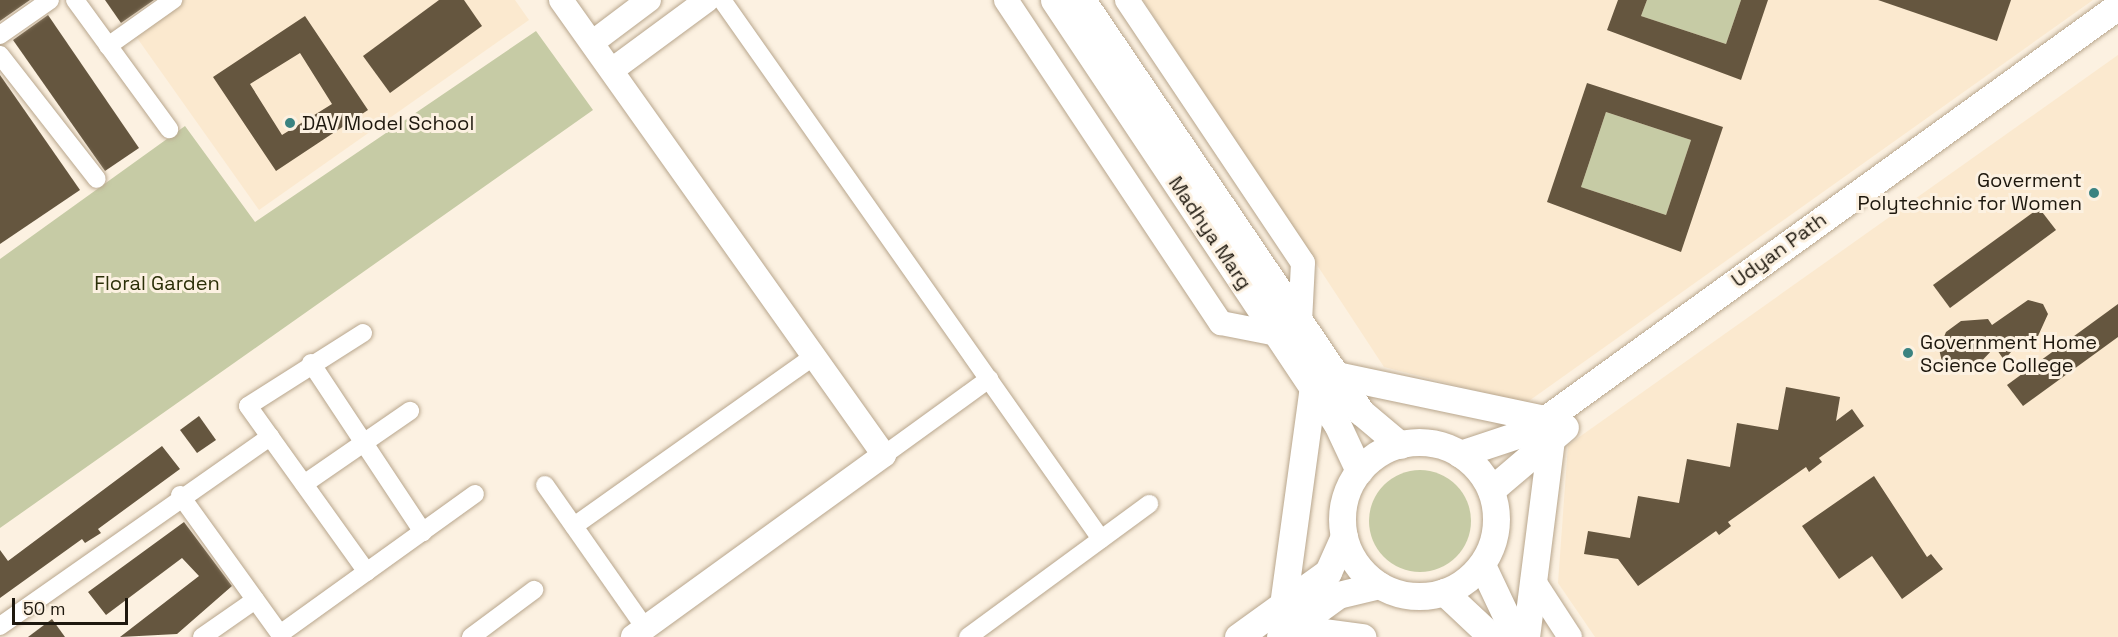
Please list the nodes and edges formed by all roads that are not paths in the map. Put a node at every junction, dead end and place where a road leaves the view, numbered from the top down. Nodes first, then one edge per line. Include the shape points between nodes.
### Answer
1 (50, 0) edge
2 (75, 0) edge
3 (173, 0) edge
4 (561, 0) edge
5 (649, 0) edge
6 (707, 0) edge
7 (722, 0) edge
8 (1005, 0) edge
9 (1054, 0) edge
10 (1082, 0) edge
11 (1127, 0) edge
12 (2118, 6) edge
13 (2118, 28) edge
14 (0, 35) edge
15 (593, 42) junction
16 (108, 46) junction
17 (0, 55) edge
18 (612, 70) junction
19 (169, 129) dead end
20 (97, 179) dead end
21 (1288, 328) junction
22 (363, 333) dead end
23 (814, 356) junction
24 (312, 363) junction
25 (989, 379) junction
26 (1325, 381) junction
27 (410, 411) dead end
28 (1548, 428) junction
29 (270, 438) junction
30 (364, 443) junction
31 (1400, 445) junction
32 (1460, 454) junction
33 (884, 455) junction
34 (1359, 471) junction
35 (304, 484) junction
36 (545, 485) dead end
37 (1491, 490) junction
38 (475, 494) dead end
39 (180, 495) junction
40 (1149, 504) dead end
41 (574, 526) junction
42 (423, 532) junction
43 (1344, 536) junction
44 (1101, 539) junction
45 (1482, 565) junction
46 (367, 572) junction
47 (1533, 580) junction
48 (1380, 585) junction
49 (534, 590) dead end
50 (1444, 592) junction
51 (255, 600) junction
52 (1285, 623) edge
53 (0, 626) edge
54 (639, 633) edge
55 (281, 636) edge
56 (202, 637) edge
57 (471, 637) edge
58 (968, 637) edge
59 (1238, 637) edge
60 (1362, 637) edge
61 (1492, 637) edge
62 (1516, 637) edge
63 (1526, 637) edge
64 (1570, 637) edge

1 - 14 street
2 - 16 street
3 - 16 street
4 - 15 street
5 - 15 street
6 - 18 street
7 - 25 street
8 - 21 street via 1221,324
9 - 21 main road, Madhya Marg
10 - 21 main road, Madhya Marg
11 - 21 street via 1303,262
12 - 28 main road, Udyan Path
13 - 28 main road, Udyan Path
15 - 18 street
16 - 19 street
17 - 20 street
18 - 23 street
21 - 26 main road, Madhya Marg
22 - 24 street
23 - 33 street
23 - 41 street
24 - 29 street via 248,406
24 - 30 street
25 - 33 street
25 - 44 street
26 - 28 main road
26 - 31 main road, Madhya Marg
26 - 34 main road, Madhya Marg
26 - 52 main road
27 - 30 street
28 - 32 main road, Udyan Path
28 - 37 main road, Udyan Path
28 - 47 main road
29 - 35 street
29 - 39 street
30 - 35 street
30 - 42 street
31 - 32 main road via 1428,443
31 - 34 main road
32 - 37 main road
33 - 54 street
34 - 43 main road via 1347,491
35 - 46 street
36 - 41 street
37 - 45 main road via 1495,536
38 - 42 street
39 - 51 street
39 - 53 street
40 - 44 street
41 - 54 street
42 - 46 street
43 - 48 main road via 1349,551
43 - 52 main road via 1328,572
44 - 58 street
45 - 50 main road
45 - 62 main road
46 - 55 street
47 - 63 main road
47 - 64 street
48 - 50 main road via 1413,596
48 - 52 main road via 1338,596
49 - 57 street
50 - 61 main road
51 - 55 street
51 - 56 street
52 - 59 main road
52 - 60 main road

